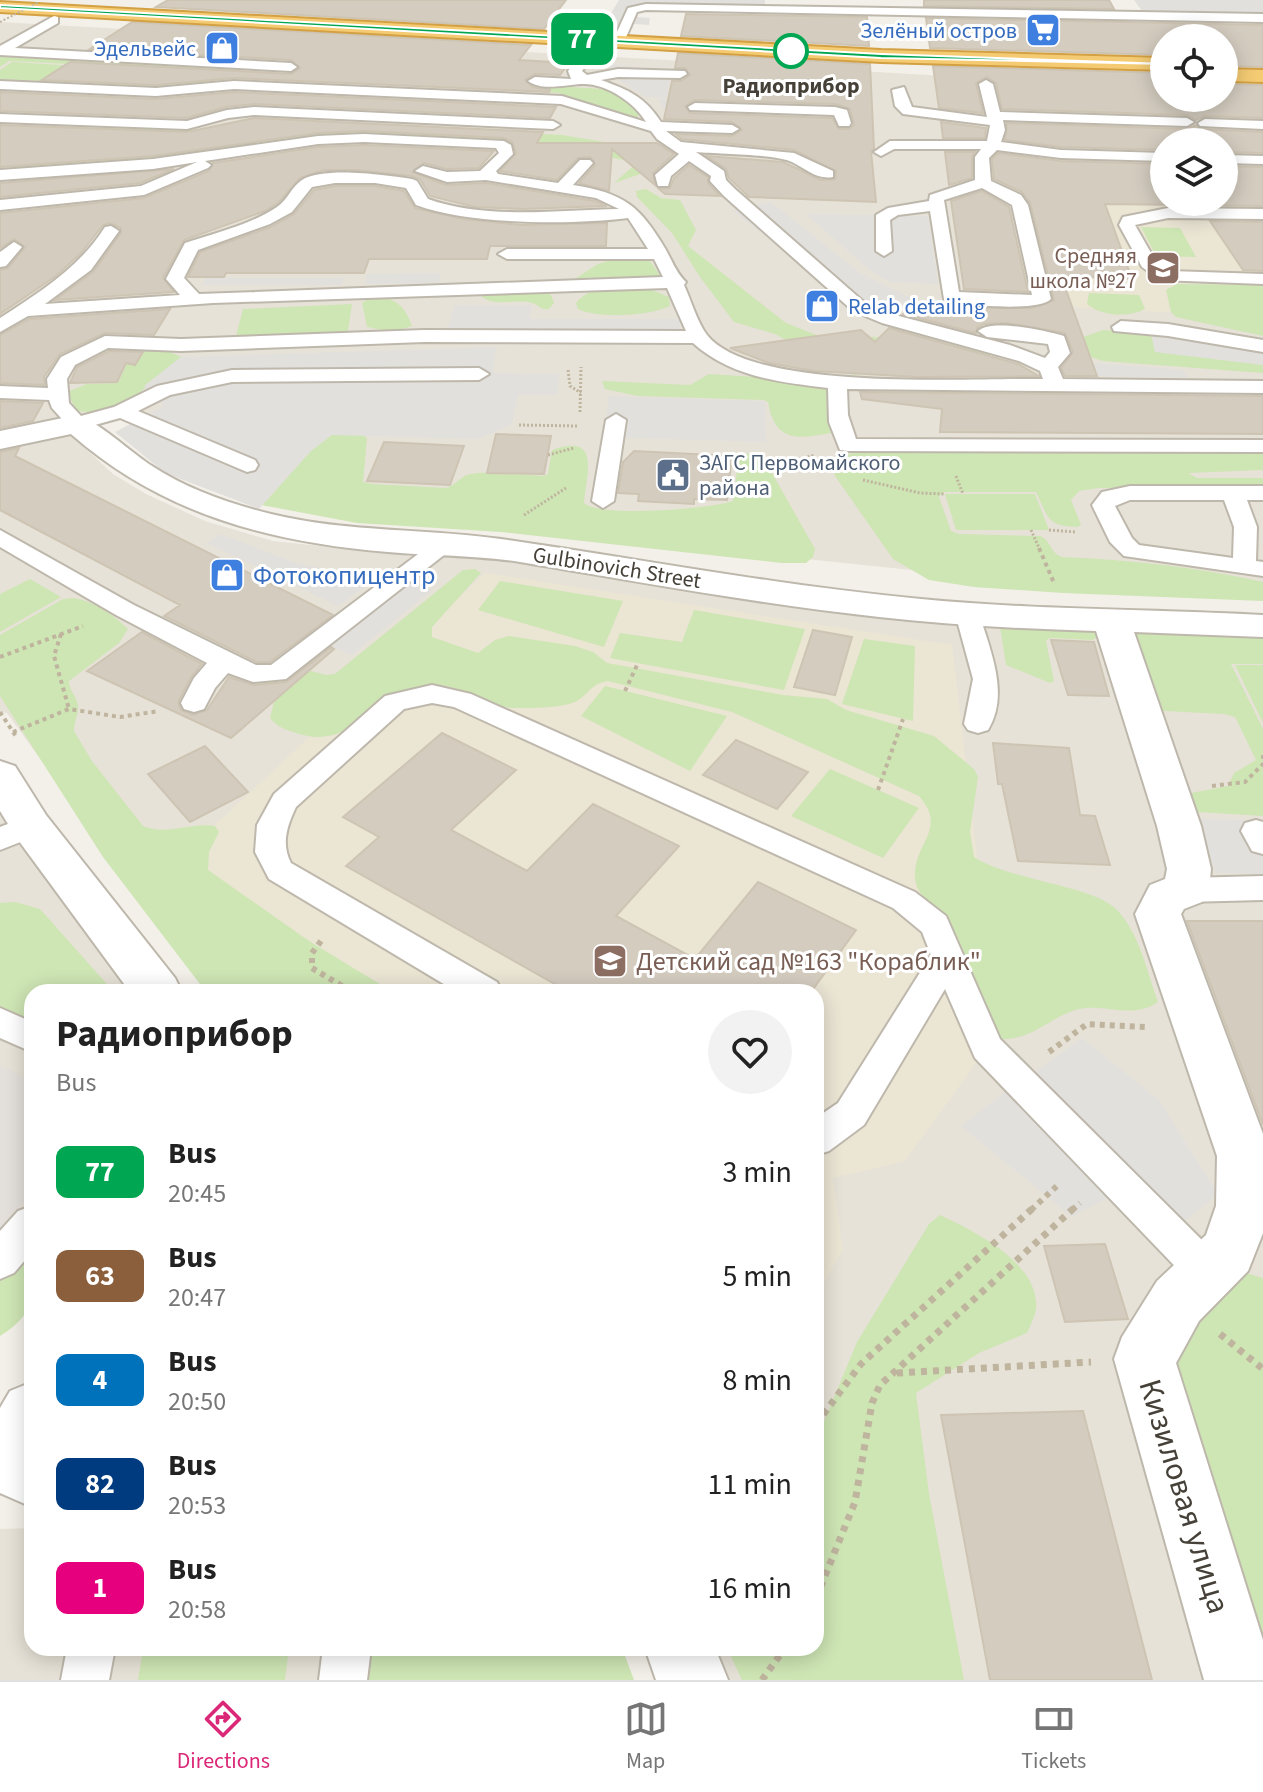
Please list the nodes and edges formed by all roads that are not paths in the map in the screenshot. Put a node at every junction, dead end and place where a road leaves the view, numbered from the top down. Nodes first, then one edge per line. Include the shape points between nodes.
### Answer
1 (798, 0) edge
2 (1251, 4) dead end
3 (0, 7) edge
4 (810, 15) junction
5 (1142, 15) junction
6 (1263, 18) edge
7 (0, 19) edge
8 (54, 20) junction
9 (619, 41) junction
10 (591, 50) junction
11 (1, 51) edge
12 (1150, 64) edge
13 (1238, 65) edge
14 (1263, 66) edge
15 (306, 68) dead end
16 (680, 74) dead end
17 (1150, 74) edge
18 (1238, 75) edge
19 (1263, 76) edge
20 (585, 80) junction
21 (521, 81) dead end
22 (986, 84) dead end
23 (0, 85) edge
24 (899, 90) dead end
25 (643, 105) junction
26 (2, 119) edge
27 (995, 119) junction
28 (1187, 122) dead end
29 (844, 123) dead end
30 (1205, 123) dead end
31 (553, 125) dead end
32 (1263, 125) edge
33 (654, 127) junction
34 (599, 128) dead end
35 (732, 129) dead end
36 (672, 144) junction
37 (993, 145) junction
38 (881, 152) dead end
39 (688, 154) junction
40 (198, 157) junction
41 (1150, 157) edge
42 (1238, 159) edge
43 (1263, 160) edge
44 (585, 163) dead end
45 (140, 165) junction
46 (423, 171) dead end
47 (828, 174) dead end
48 (0, 175) edge
49 (487, 175) junction
50 (663, 183) dead end
51 (983, 183) junction
52 (0, 186) edge
53 (561, 189) junction
54 (298, 194) junction
55 (267, 199) dead end
56 (0, 205) edge
57 (937, 205) junction
58 (631, 214) junction
59 (1263, 214) edge
60 (111, 231) dead end
61 (14, 247) dead end
62 (884, 251) dead end
63 (507, 254) dead end
64 (660, 254) junction
65 (0, 262) edge
66 (1263, 279) edge
67 (677, 282) junction
68 (194, 299) junction
69 (23, 311) junction
70 (0, 326) edge
71 (1121, 327) dead end
72 (963, 330) dead end
73 (698, 337) junction
74 (1263, 346) edge
75 (479, 374) dead end
76 (1052, 375) junction
77 (838, 383) junction
78 (1263, 387) edge
79 (0, 392) edge
80 (57, 394) junction
81 (121, 411) junction
82 (616, 420) dead end
83 (77, 424) junction
84 (0, 440) edge
85 (1263, 446) edge
86 (247, 465) dead end
87 (1198, 474) dead end
88 (1263, 474) edge
89 (1232, 493) junction
90 (1263, 493) edge
91 (603, 501) dead end
92 (0, 537) edge
93 (446, 544) junction
94 (1253, 566) edge
95 (967, 613) junction
96 (1089, 618) junction
97 (1263, 626) edge
98 (224, 661) junction
99 (196, 699) road end
100 (978, 724) dead end
101 (0, 776) edge
102 (16, 833) edge
103 (1263, 888) edge
104 (1186, 890) junction
105 (947, 958) junction
106 (151, 984) edge
107 (471, 984) edge
108 (0, 1022) edge
109 (24, 1034) edge
110 (824, 1133) edge
111 (24, 1233) edge
112 (0, 1260) edge
113 (1206, 1271) junction
114 (90, 1656) edge
115 (346, 1656) edge
116 (683, 1656) edge
117 (85, 1680) edge
118 (343, 1680) edge
119 (692, 1680) edge
120 (1240, 1680) edge

1 - 4 lane
2 - 5 lane via 1135,4
3 - 9 highway
4 - 5 lane
4 - 9 lane via 637,8
5 - 6 lane
7 - 8 highway
8 - 10 highway
8 - 11 lane
9 - 12 highway
10 - 17 highway
10 - 20 lane via 575,71
11 - 15 lane
13 - 14 highway
16 - 20 lane via 618,73
18 - 19 highway
20 - 21 lane
20 - 25 lane via 630,95
22 - 27 lane
23 - 33 lane via 156,92 234,85 562,100
24 - 27 lane via 908,111
25 - 29 lane via 835,111 842,113
25 - 33 lane
26 - 31 lane via 187,125 254,111
27 - 28 lane
27 - 37 lane
30 - 32 lane
33 - 34 lane
33 - 35 lane
33 - 36 lane
36 - 39 lane
36 - 47 lane via 794,157
37 - 38 lane via 890,145
37 - 41 lane
37 - 51 lane via 982,157
39 - 50 lane via 663,175
39 - 76 lane via 719,174 718,181 748,210 861,309 994,345
40 - 45 lane
40 - 49 lane via 364,138 504,146 506,154
40 - 56 lane via 211,161 144,190
42 - 43 lane
44 - 53 lane
45 - 48 lane
45 - 52 lane via 140,171 131,175
46 - 49 lane via 447,177
49 - 53 lane
51 - 57 lane via 936,198
51 - 57 lane via 1020,205 1042,299 1038,301 950,295
53 - 58 lane via 611,197
54 - 55 lane
54 - 58 lane via 307,183 325,180 392,179 412,184 422,202 446,209
54 - 68 lane via 286,209 264,221 191,247 175,279
57 - 62 lane via 894,211 882,218
58 - 64 lane
59 - 66 lane via 1168,213 1129,220 1127,225 1148,263 1166,276
60 - 69 lane via 90,260
61 - 65 lane
63 - 64 lane
64 - 67 lane
67 - 68 lane
67 - 73 lane
68 - 69 lane
69 - 70 lane
71 - 74 lane
72 - 76 lane via 1057,340 1060,353
73 - 77 lane via 740,367
73 - 80 lane via 424,336 181,345 117,341 68,361 57,379
75 - 81 lane via 232,376 164,390
76 - 77 lane
76 - 78 lane
77 - 85 lane via 840,427 848,445
79 - 80 lane
80 - 83 lane
81 - 83 lane
81 - 86 lane
82 - 91 lane
83 - 84 street
83 - 93 street, Gulbinovich Street via 102,448 157,484 228,513 338,536
87 - 88 lane
89 - 90 lane
89 - 94 lane via 1244,515
89 - 94 lane via 1130,493 1110,497 1103,505 1132,551
92 - 98 lane
93 - 95 street, Gulbinovich Street via 878,606
93 - 98 lane via 277,673 253,674
95 - 96 street, Gulbinovich Street
95 - 100 lane via 986,679
96 - 97 street, Gulbinovich Street
96 - 104 street via 1179,826 1189,869
98 - 99 lane
101 - 102 street
102 - 106 street
103 - 104 lane
104 - 113 street, Кизиловая улица via 1166,897 1158,914 1244,1156 1244,1206 1228,1252
105 - 107 lane via 935,925 904,900 461,700 432,694 395,702 284,801 272,825 270,852 280,871
105 - 110 lane via 851,1114
105 - 113 lane via 987,1048
108 - 109 lane
111 - 112 lane
113 - 120 street, Кизиловая улица via 1178,1301 1144,1359
114 - 117 lane
115 - 118 lane
116 - 119 street

